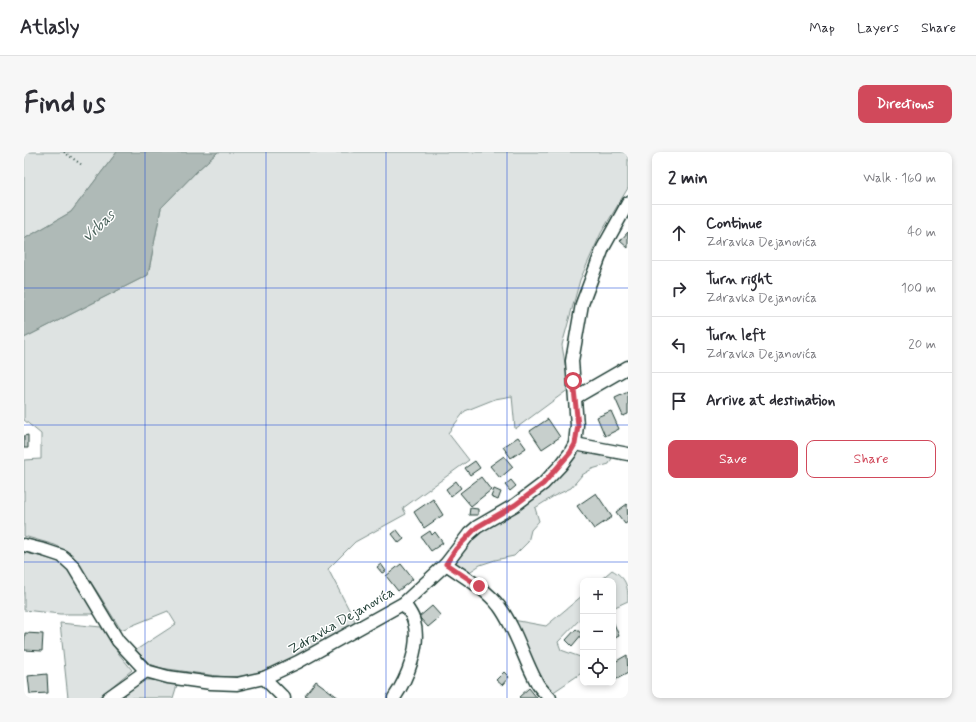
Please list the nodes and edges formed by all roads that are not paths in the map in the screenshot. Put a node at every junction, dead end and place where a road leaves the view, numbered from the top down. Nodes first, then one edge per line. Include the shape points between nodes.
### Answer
1 (628, 203) edge
2 (628, 367) edge
3 (576, 397) junction
4 (575, 444) junction
5 (628, 454) edge
6 (24, 544) edge
7 (446, 564) junction
8 (404, 603) junction
9 (146, 671) junction
10 (264, 678) junction
11 (108, 698) edge
12 (284, 698) edge
13 (394, 698) edge
14 (550, 698) edge

1 - 3 street, Zdravka Dejanovića via 603,248 582,304 572,361
2 - 3 street
3 - 4 street, Zdravka Dejanovića via 578,425
4 - 5 street
4 - 7 street, Zdravka Dejanovića via 561,465 543,484 515,505 477,527
6 - 9 street via 62,556 73,566 118,641
7 - 8 street, Zdravka Dejanovića
7 - 14 street via 479,586 500,607 518,640 536,683
8 - 10 street, Zdravka Dejanovića
8 - 13 street via 415,622 416,644 402,686
9 - 10 street, Zdravka Dejanovića via 211,683 237,684
9 - 11 street
10 - 12 street

